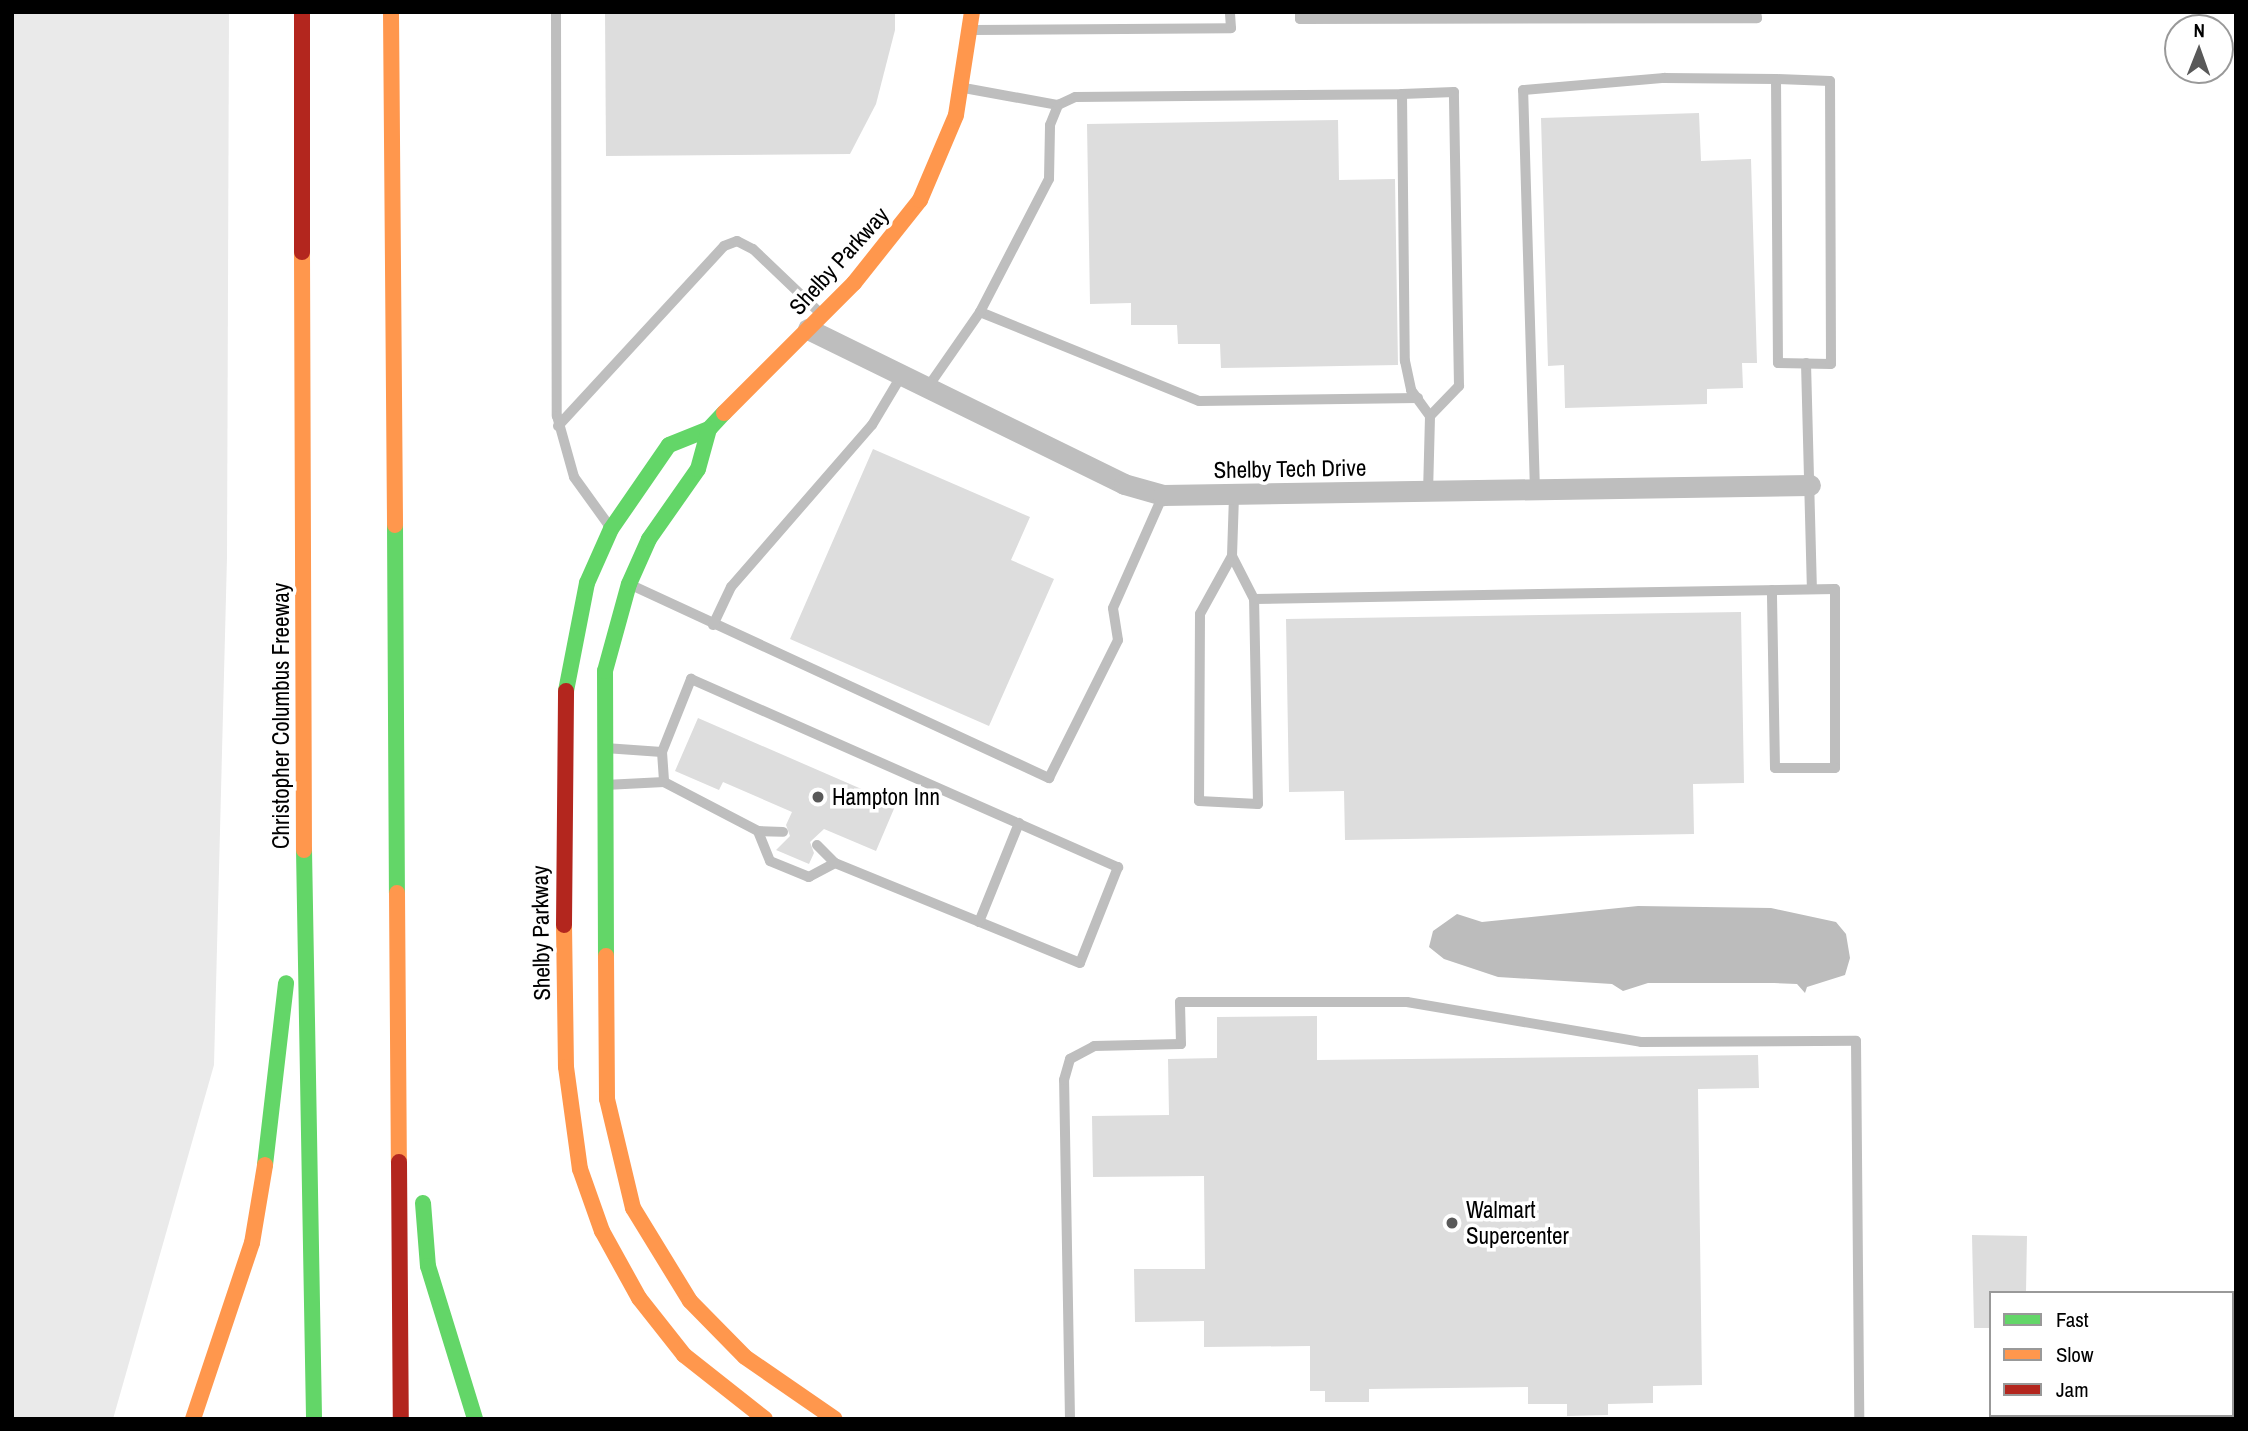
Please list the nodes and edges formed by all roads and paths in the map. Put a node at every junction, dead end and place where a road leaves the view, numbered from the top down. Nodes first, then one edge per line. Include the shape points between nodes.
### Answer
1 (302, 12) edge
2 (391, 12) edge
3 (556, 12) edge
4 (972, 12) edge
5 (1230, 12) edge
6 (1300, 12) edge
7 (1756, 12) edge
8 (1352, 16) edge
9 (972, 30) junction
10 (1776, 79) junction
11 (964, 88) junction
12 (1402, 94) junction
13 (1058, 105) junction
14 (980, 312) junction
15 (815, 322) junction
16 (1806, 363) junction
17 (903, 373) junction
18 (930, 384) junction
19 (1418, 398) junction
20 (1430, 416) junction
21 (558, 426) junction
22 (709, 429) junction
23 (1810, 485) junction
24 (1535, 491) junction
25 (1428, 493) junction
26 (1163, 495) junction
27 (1234, 497) junction
28 (611, 529) junction
29 (1233, 556) junction
30 (629, 584) junction
31 (1812, 589) junction
32 (1772, 590) junction
33 (1254, 599) junction
34 (713, 625) junction
35 (572, 638) junction
36 (606, 671) junction
37 (602, 748) junction
38 (662, 752) junction
39 (664, 782) junction
40 (602, 785) junction
41 (303, 818) junction
42 (1019, 823) junction
43 (758, 831) junction
44 (783, 832) dead end
45 (817, 845) dead end
46 (835, 863) junction
47 (400, 902) junction
48 (979, 922) junction
49 (418, 1131) dead end
50 (422, 1185) dead end
51 (193, 1419) edge
52 (314, 1419) edge
53 (401, 1419) edge
54 (475, 1419) edge
55 (765, 1419) edge
56 (835, 1419) edge
57 (1069, 1419) edge
58 (1859, 1419) edge

1 - 41 main road, Christopher Columbus Freeway
2 - 47 main road
3 - 21 lane
4 - 9 main road, Shelby Parkway
5 - 9 lane via 1231,28
6 - 8 lane via 1300,19
7 - 8 lane via 1757,18
9 - 11 main road, Shelby Parkway
10 - 16 lane via 1778,363
10 - 16 lane via 1830,81 1832,364
10 - 24 lane via 1664,78 1523,90
11 - 13 lane
11 - 15 main road, Shelby Parkway via 920,200 883,251
12 - 13 lane via 1074,97
12 - 19 lane via 1405,361
12 - 20 lane via 1454,92 1460,386
13 - 14 lane via 1050,125 1049,179
14 - 18 lane
14 - 19 lane via 1199,401
15 - 17 street, Shelby Tech Drive
15 - 21 lane via 753,249 737,240 724,246
15 - 22 main road, Shelby Parkway
16 - 23 lane
17 - 18 street, Shelby Tech Drive
17 - 34 lane via 872,425 732,587
18 - 26 street, Shelby Tech Drive via 1124,484
19 - 20 lane
20 - 25 lane
21 - 28 lane via 574,477
22 - 28 main road, Shelby Parkway via 669,445
22 - 30 main road, Shelby Parkway via 698,469 649,539
23 - 24 street, Shelby Tech Drive
23 - 31 lane
24 - 25 street, Shelby Tech Drive
25 - 27 street, Shelby Tech Drive
26 - 27 street, Shelby Tech Drive
26 - 34 lane via 1113,608 1118,640 1049,778
27 - 29 lane
28 - 35 main road, Shelby Parkway via 587,583
29 - 33 lane
29 - 33 lane via 1200,614 1199,801 1258,804
30 - 34 lane
30 - 36 main road, Shelby Parkway
31 - 32 lane
31 - 32 lane via 1835,589 1835,768 1775,768
32 - 33 lane
35 - 36 main road via 594,645
35 - 55 main road, Shelby Parkway via 564,701 562,829 566,1067 580,1169 602,1231 639,1298 684,1355
36 - 37 main road, Shelby Parkway
37 - 38 lane
37 - 40 main road, Shelby Parkway
38 - 39 lane
38 - 42 lane via 691,679
39 - 40 lane
39 - 43 lane
40 - 56 main road, Shelby Parkway via 607,1099 633,1208 669,1272 716,1332
41 - 51 main road via 270,1138 252,1242 229,1326
41 - 52 main road, Christopher Columbus Freeway
42 - 48 lane
42 - 48 lane via 1118,867 1114,879 1080,963
43 - 44 lane
43 - 46 lane via 770,861 809,877
45 - 46 lane
46 - 48 lane
47 - 49 main road
47 - 53 main road
50 - 54 main road via 428,1266
57 - 58 lane via 1064,1080 1070,1059 1094,1046 1181,1044 1180,1002 1407,1002 1641,1042 1856,1041

